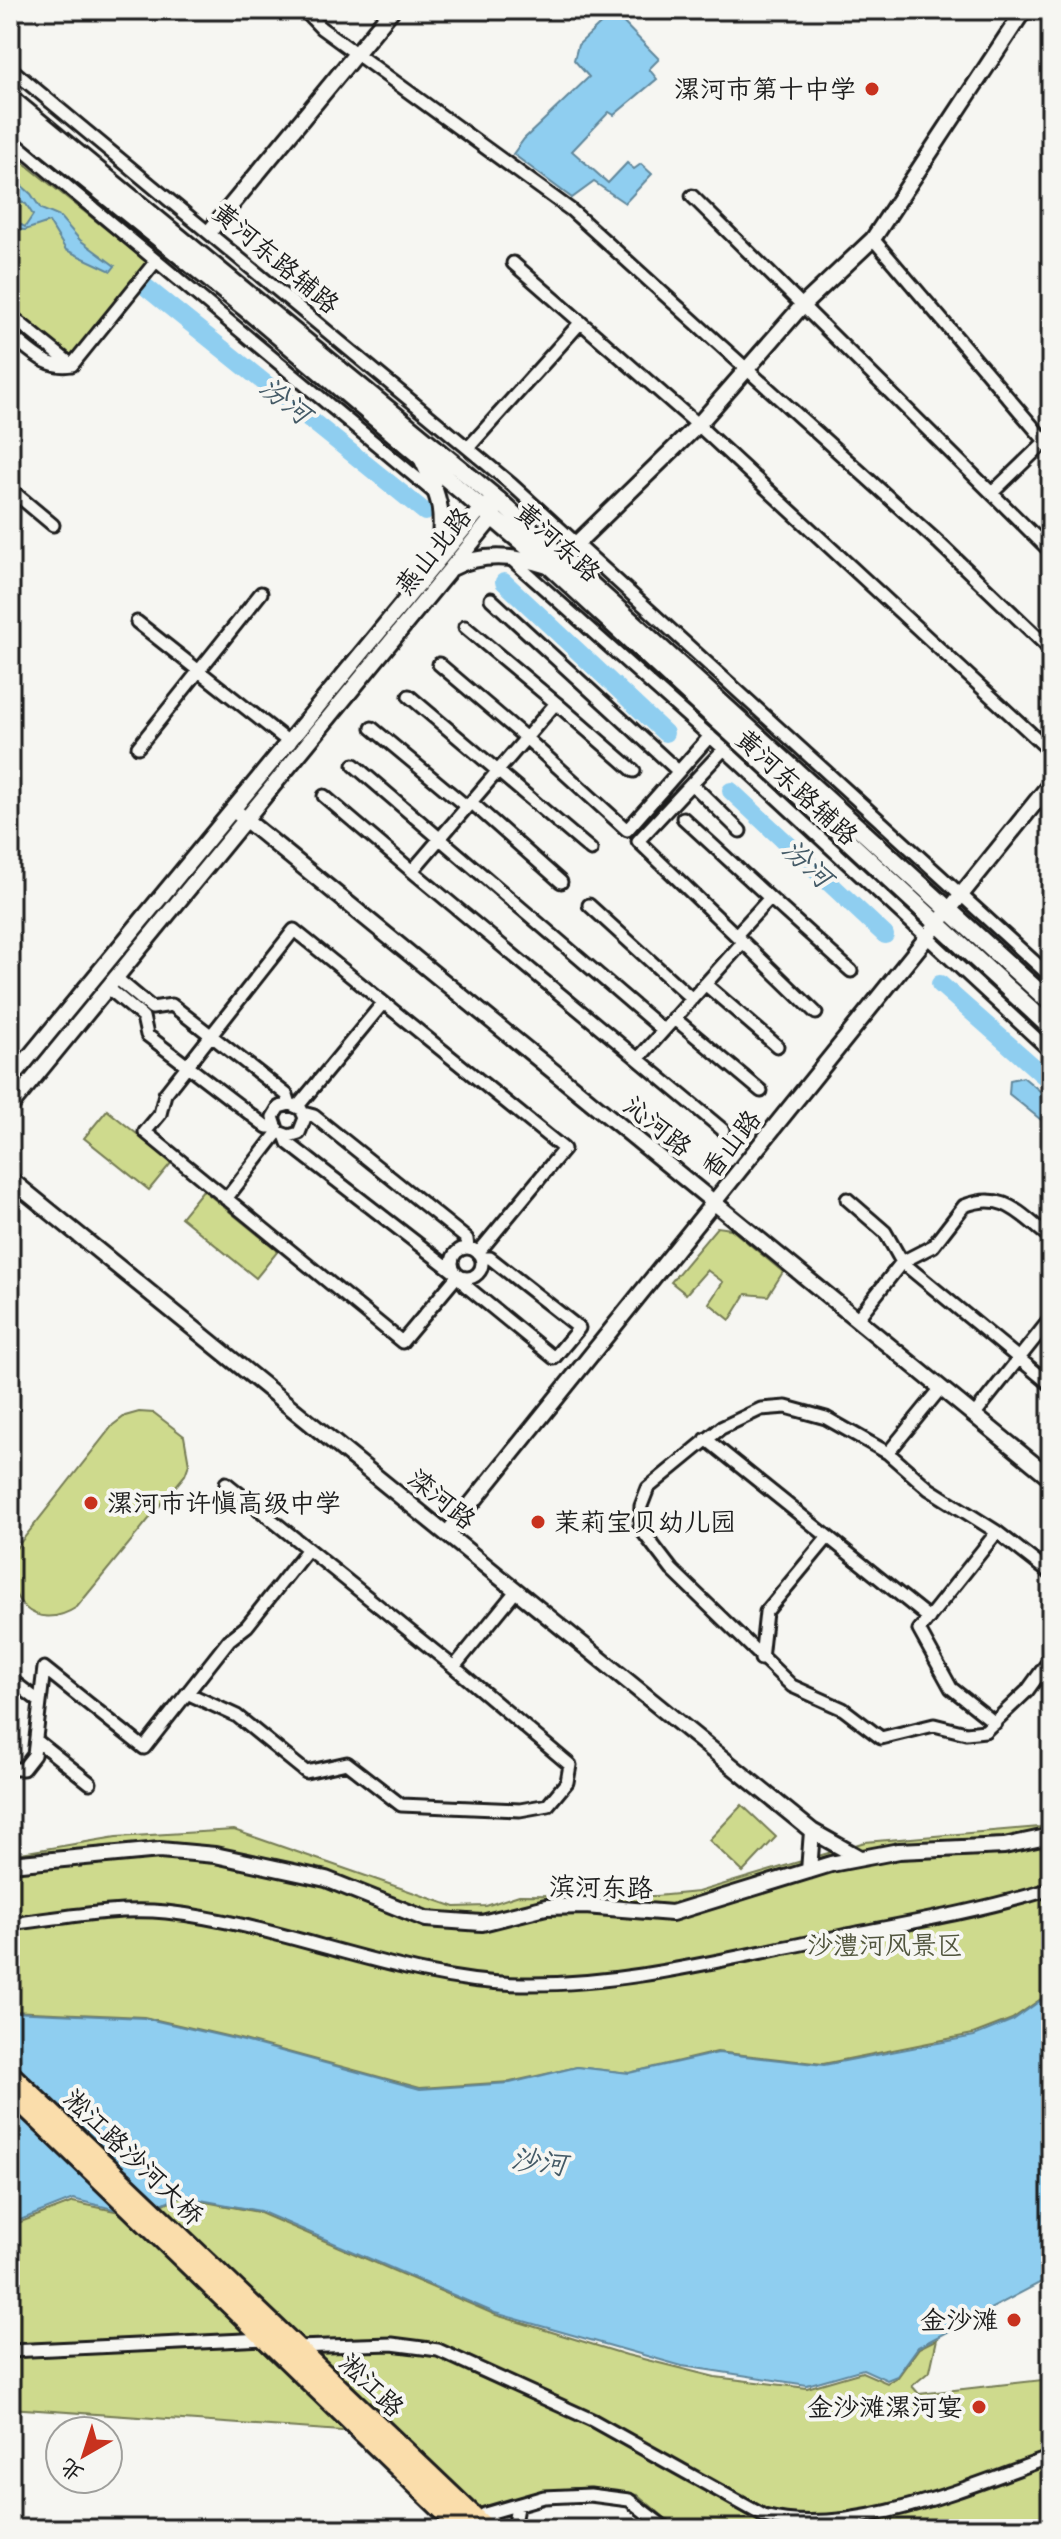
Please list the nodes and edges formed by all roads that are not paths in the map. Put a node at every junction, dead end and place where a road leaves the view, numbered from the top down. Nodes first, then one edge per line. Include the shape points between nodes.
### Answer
1 (304, 10) edge
2 (392, 10) edge
3 (1024, 10) edge
4 (356, 53) junction
5 (10, 68) edge
6 (10, 98) edge
7 (10, 118) edge
8 (10, 139) edge
9 (692, 196) dead end
10 (210, 231) junction
11 (873, 239) junction
12 (156, 261) junction
13 (513, 263) dead end
14 (801, 307) junction
15 (10, 315) edge
16 (581, 322) junction
17 (10, 352) edge
18 (72, 365) junction
19 (747, 368) junction
20 (698, 425) junction
21 (1049, 442) edge
22 (468, 448) junction
23 (419, 454) junction
24 (511, 484) junction
25 (10, 489) edge
26 (992, 493) junction
27 (440, 498) junction
28 (498, 500) junction
29 (487, 512) junction
30 (53, 525) dead end
31 (577, 543) junction
32 (1051, 552) edge
33 (509, 558) junction
34 (443, 565) junction
35 (550, 566) junction
36 (261, 593) dead end
37 (491, 599) dead end
38 (137, 622) dead end
39 (465, 627) dead end
40 (1051, 650) edge
41 (439, 664) dead end
42 (199, 671) junction
43 (409, 696) dead end
44 (556, 703) junction
45 (372, 728) dead end
46 (710, 736) junction
47 (526, 738) junction
48 (290, 743) junction
49 (138, 747) dead end
50 (724, 749) junction
51 (1051, 752) edge
52 (354, 765) dead end
53 (499, 769) junction
54 (634, 771) dead end
55 (678, 771) junction
56 (1051, 783) edge
57 (692, 784) junction
58 (324, 796) dead end
59 (469, 805) junction
60 (235, 811) junction
61 (683, 818) dead end
62 (247, 821) junction
63 (740, 831) dead end
64 (440, 840) junction
65 (591, 850) dead end
66 (412, 871) junction
67 (561, 882) dead end
68 (962, 895) junction
69 (770, 898) junction
70 (589, 905) dead end
71 (950, 908) junction
72 (932, 931) junction
73 (740, 938) junction
74 (851, 971) dead end
75 (1051, 977) edge
76 (111, 982) junction
77 (705, 984) junction
78 (692, 999) junction
79 (383, 1003) junction
80 (1051, 1003) edge
81 (816, 1013) dead end
82 (674, 1018) junction
83 (1051, 1028) edge
84 (663, 1030) junction
85 (211, 1037) junction
86 (777, 1046) dead end
87 (1051, 1052) edge
88 (638, 1059) junction
89 (187, 1066) junction
90 (10, 1080) edge
91 (761, 1091) dead end
92 (10, 1107) edge
93 (297, 1108) junction
94 (723, 1130) dead end
95 (280, 1132) junction
96 (10, 1179) edge
97 (226, 1199) junction
98 (847, 1199) dead end
99 (715, 1203) junction
100 (1051, 1238) edge
101 (476, 1253) junction
102 (902, 1262) junction
103 (458, 1275) junction
104 (1051, 1318) edge
105 (857, 1319) junction
106 (1019, 1358) junction
107 (1051, 1385) edge
108 (941, 1388) junction
109 (974, 1415) junction
110 (706, 1439) junction
111 (888, 1453) junction
112 (1051, 1478) edge
113 (226, 1483) dead end
114 (997, 1532) junction
115 (447, 1534) junction
116 (828, 1537) junction
117 (308, 1549) junction
118 (1051, 1574) edge
119 (516, 1591) junction
120 (929, 1618) junction
121 (1051, 1658) edge
122 (761, 1659) junction
123 (454, 1667) junction
124 (10, 1679) edge
125 (187, 1693) junction
126 (40, 1702) junction
127 (995, 1723) junction
128 (36, 1740) junction
129 (10, 1769) edge
130 (90, 1783) dead end
131 (812, 1831) junction
132 (1051, 1836) edge
133 (860, 1858) junction
134 (10, 1864) edge
135 (809, 1871) junction
136 (1051, 1889) edge
137 (10, 1924) edge
138 (10, 2074) edge
139 (10, 2092) edge
140 (216, 2281) junction
141 (265, 2339) junction
142 (295, 2347) junction
143 (10, 2351) edge
144 (1051, 2457) edge
145 (517, 2507) junction
146 (470, 2524) edge
147 (1051, 2524) edge
148 (500, 2529) edge
149 (513, 2529) edge
150 (667, 2529) edge
151 (1033, 2529) edge

1 - 4 street
2 - 4 street
3 - 11 street
4 - 10 street
4 - 19 street via 571,210
5 - 10 street, 黄河东路辅路
6 - 28 main road, 黄河东路
7 - 23 main road, 黄河东路
8 - 12 street
9 - 14 street
10 - 22 street, 黄河东路辅路
11 - 14 street
11 - 21 street
12 - 18 street
12 - 27 street
13 - 16 street
14 - 19 street
14 - 26 street
15 - 18 street
16 - 20 street
16 - 22 street
17 - 18 street via 18,341 42,360 59,367
19 - 20 street
19 - 40 street
20 - 31 street
20 - 51 street
21 - 26 street
22 - 24 street, 黄河东路辅路
23 - 27 street
23 - 29 main road, 黄河东路
24 - 28 street
24 - 31 street, 黄河东路辅路
25 - 30 street
26 - 32 street
27 - 34 street
28 - 29 street, 燕山北路
28 - 71 main road, 黄河东路
29 - 34 street, 燕山北路
29 - 35 main road, 黄河东路
31 - 68 street, 黄河东路辅路
33 - 34 street via 489,556
33 - 35 street
33 - 46 street, 黄河东路辅路
34 - 48 street, 燕山北路
34 - 62 street, 燕山北路
35 - 72 main road, 黄河东路
36 - 42 street
37 - 55 street
38 - 42 street
39 - 44 street
41 - 47 street
42 - 48 street
42 - 49 street
43 - 53 street
44 - 47 street
44 - 54 street
45 - 59 street
46 - 50 street, 黄河东路辅路
46 - 55 street
47 - 53 street
47 - 55 street via 627,830
48 - 60 street, 燕山北路
50 - 57 street
50 - 72 street, 黄河东路辅路
52 - 64 street
53 - 59 street
53 - 65 street
56 - 68 street, 香山路
57 - 63 street
57 - 73 street via 638,841
58 - 66 street
59 - 64 street
59 - 67 street
60 - 62 street, 沁河路
60 - 90 street, 燕山北路
61 - 69 street
62 - 76 street, 燕山北路
62 - 99 street, 沁河路
64 - 66 street
64 - 84 street
66 - 88 street
68 - 71 street, 香山路
68 - 75 street, 黄河东路辅路
69 - 73 street
69 - 74 street
70 - 78 street
71 - 72 street, 香山路
71 - 80 main road, 黄河东路
72 - 83 main road, 黄河东路
72 - 87 street, 黄河东路辅路
72 - 99 street, 香山路
73 - 77 street
73 - 81 street
76 - 85 street via 152,1008 172,1005
76 - 89 street via 143,1017 147,1035
76 - 92 street, 燕山北路
77 - 78 street
77 - 86 street
78 - 82 street
79 - 85 street via 294,930
79 - 93 street
79 - 101 street via 564,1149
82 - 84 street
82 - 91 street
84 - 88 street
85 - 89 street
85 - 93 street
88 - 94 street
89 - 95 street
89 - 97 street via 145,1132
93 - 95 street via 275,1111
93 - 95 street via 303,1129 294,1135
93 - 101 street via 314,1116 467,1239
95 - 97 street
95 - 103 street
96 - 115 street, 滦河路
97 - 103 street via 402,1342
98 - 102 street via 885,1232
99 - 105 street, 沁河路
99 - 115 street, 香山路
100 - 102 street via 1011,1206 996,1199 979,1200 964,1206 933,1246
101 - 103 street via 454,1257
101 - 103 street via 478,1275
101 - 103 street via 490,1258 579,1328 554,1358
102 - 105 street
102 - 106 street
104 - 106 street
105 - 108 street, 沁河路
106 - 107 street
106 - 109 street
108 - 109 street, 沁河路
108 - 111 street
109 - 112 street, 沁河路
110 - 111 street via 761,1409 786,1407 826,1418
110 - 116 street
110 - 122 street via 648,1488 640,1528 672,1570
111 - 114 street via 929,1489
113 - 117 street
114 - 118 street
114 - 120 street
115 - 119 street, 滦河路
116 - 120 street
116 - 122 street via 766,1612
117 - 123 street
117 - 125 street
119 - 123 street
119 - 131 street, 滦河路
120 - 127 street via 919,1630 951,1688
121 - 127 street
122 - 127 street via 792,1686 843,1709 881,1738 934,1725 966,1733 985,1731
123 - 125 street via 570,1765 567,1782 548,1805 520,1810 401,1805 347,1763 306,1772 237,1716
124 - 126 street
125 - 126 street via 144,1748 44,1668
126 - 128 street
128 - 129 street via 34,1755 23,1769
128 - 130 street
131 - 133 street, 滦河路
131 - 135 street
132 - 133 street, 滨河东路 via 1004,1846
133 - 135 street, 滨河东路
134 - 135 street, 滨河东路 via 160,1850 215,1855 326,1879 426,1919 454,1924 482,1923 546,1907 672,1913
136 - 137 street via 938,1920 759,1954 595,1980 520,1984 418,1970 169,1913 135,1910
138 - 140 main road, 淞江路沙河大桥
139 - 140 main road, 淞江路沙河大桥
140 - 141 main road, 淞江路
140 - 142 main road, 淞江路
141 - 143 street
141 - 146 main road, 淞江路
142 - 144 street via 392,2344 438,2350 592,2420 764,2516 792,2524 860,2518
142 - 146 main road, 淞江路
145 - 146 street
145 - 149 street
145 - 150 street via 544,2497 629,2500
146 - 148 street
147 - 151 street

